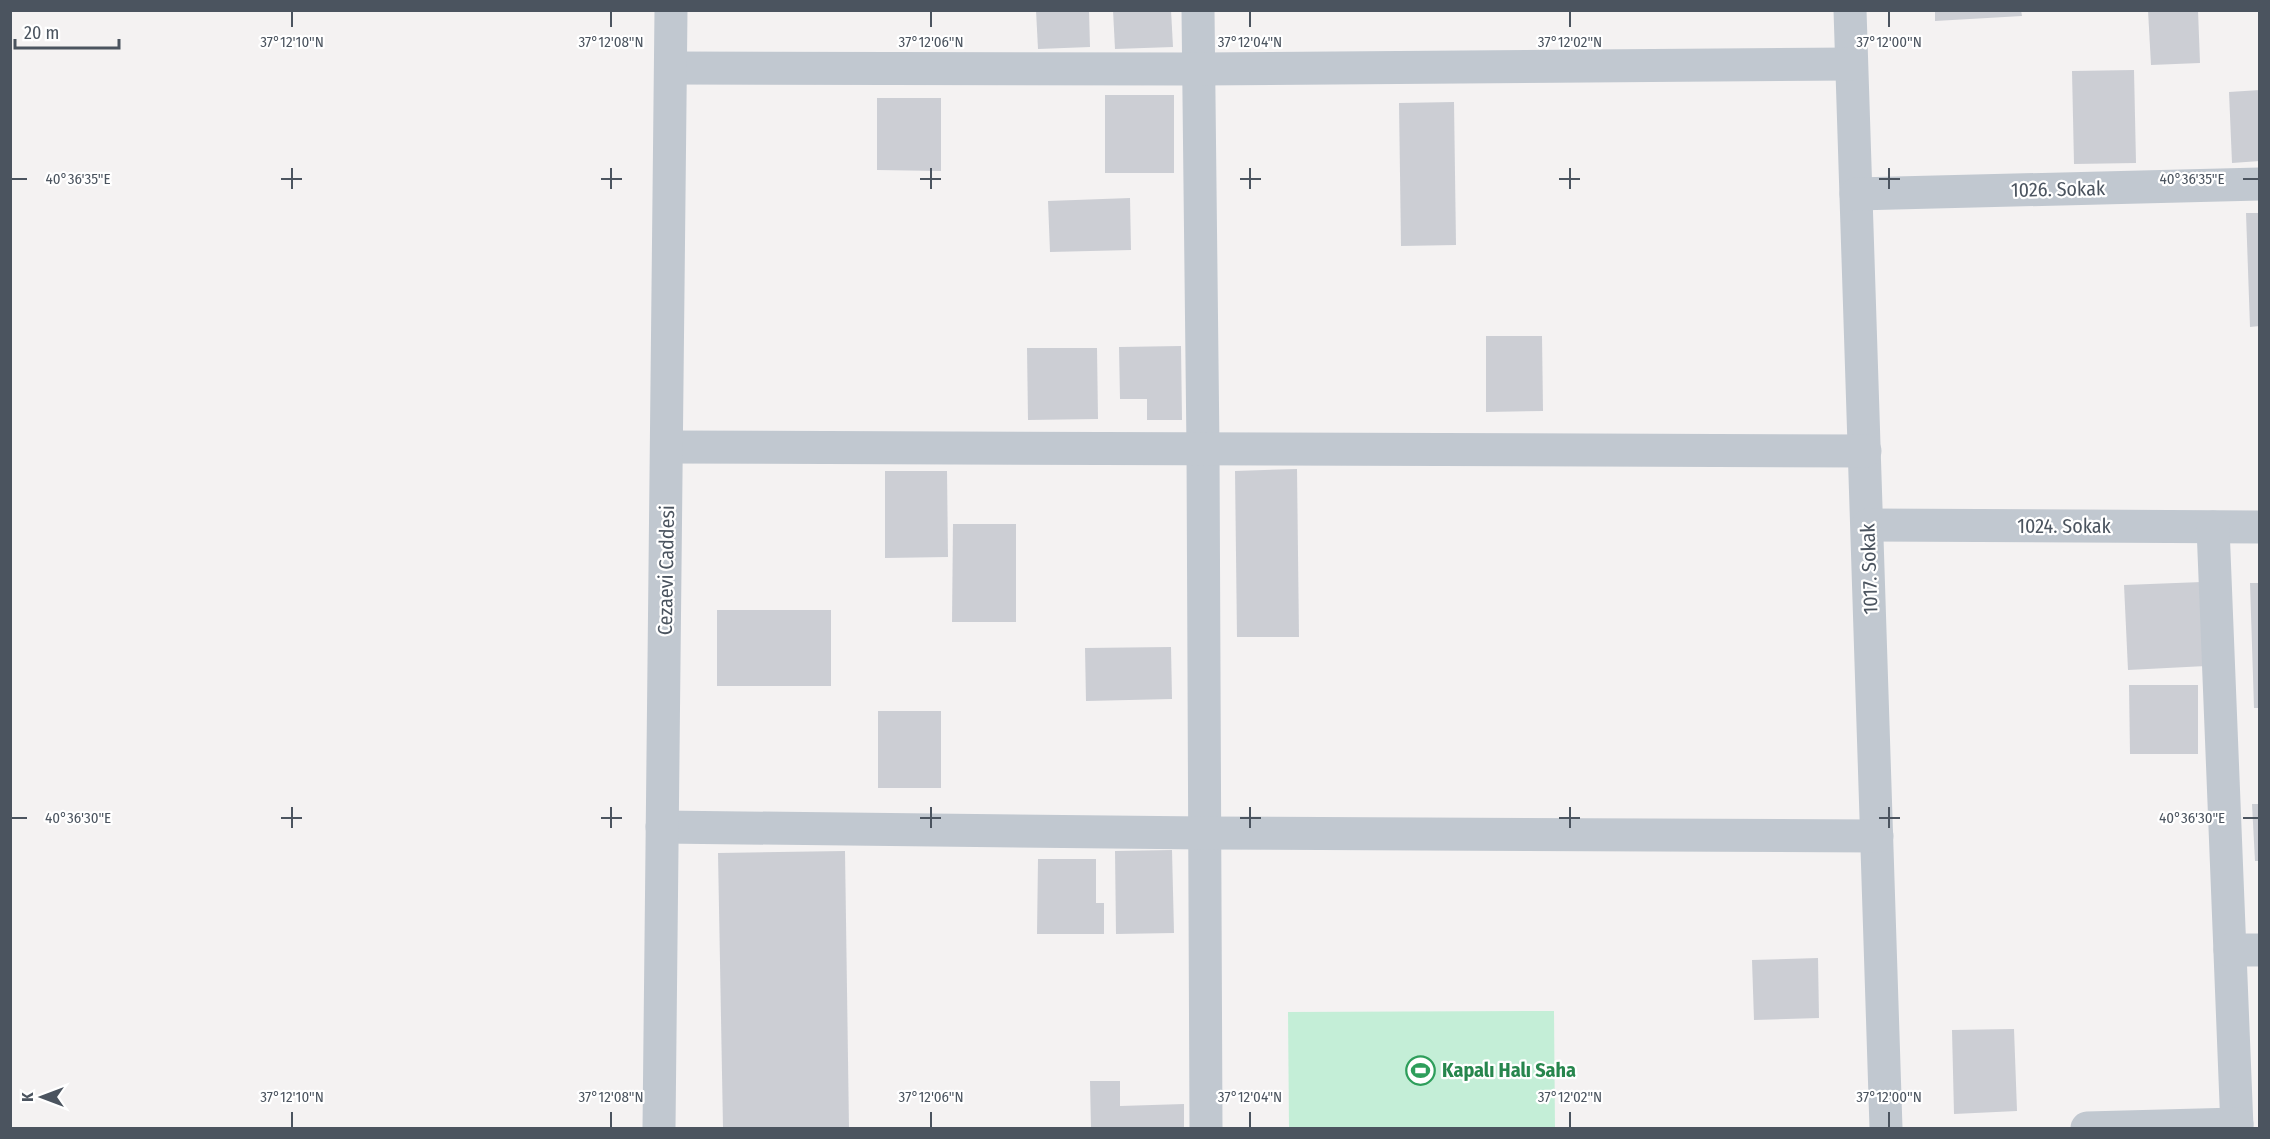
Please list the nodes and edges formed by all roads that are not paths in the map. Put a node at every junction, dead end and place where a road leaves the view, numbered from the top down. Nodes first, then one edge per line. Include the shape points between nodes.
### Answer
1 (671, 10) edge
2 (1198, 10) edge
3 (1850, 10) edge
4 (1851, 64) junction
5 (672, 68) junction
6 (1199, 69) junction
7 (2259, 184) edge
8 (1856, 194) junction
9 (667, 447) junction
10 (1203, 449) junction
11 (1865, 451) junction
12 (1868, 525) junction
13 (2213, 526) junction
14 (2259, 527) edge
15 (662, 827) junction
16 (1205, 833) junction
17 (1877, 836) junction
18 (2245, 950) edge
19 (2237, 1126) edge
20 (658, 1128) edge
21 (1206, 1128) edge
22 (1886, 1128) edge
23 (2087, 1128) edge

1 - 5 street, Cezaevi Caddesi
2 - 6 street
3 - 4 street, 1017. Sokak
4 - 6 street
4 - 8 street, 1017. Sokak
5 - 6 street
5 - 9 street, Cezaevi Caddesi
6 - 10 street
7 - 8 street, 1026. Sokak
8 - 11 street, 1017. Sokak
9 - 10 street
9 - 15 street, Cezaevi Caddesi
10 - 11 street
10 - 16 street
11 - 12 street, 1017. Sokak
12 - 13 street, 1024. Sokak
12 - 17 street, 1017. Sokak
13 - 14 street, 1024. Sokak
13 - 18 street
15 - 16 street
15 - 20 street, Cezaevi Caddesi
16 - 17 street
16 - 21 street
17 - 22 street, 1017. Sokak
18 - 19 street
19 - 23 street

